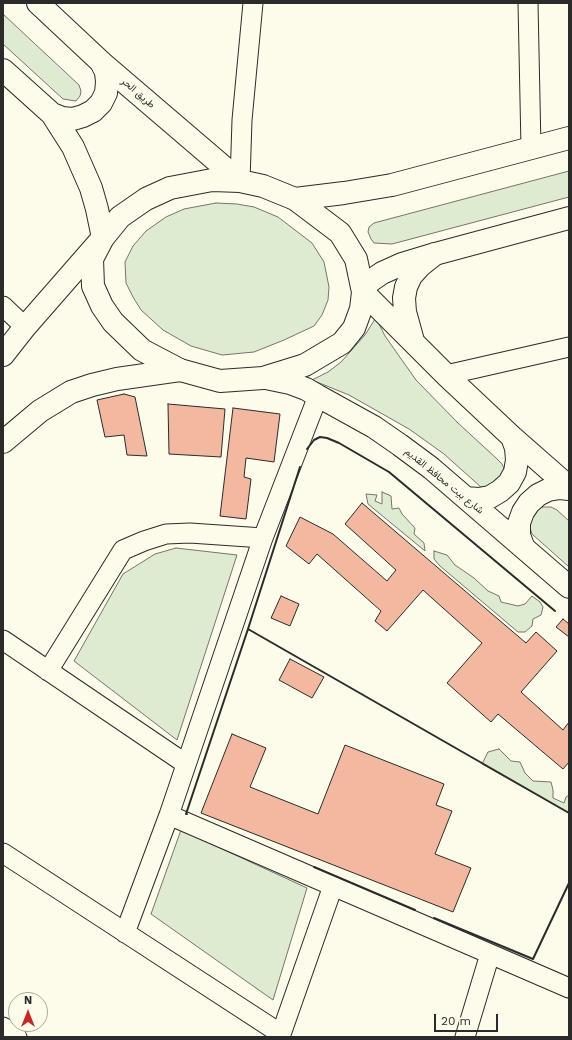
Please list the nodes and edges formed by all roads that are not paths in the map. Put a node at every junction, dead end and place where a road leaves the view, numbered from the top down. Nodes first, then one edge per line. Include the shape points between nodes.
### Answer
1 (38, 3) edge
2 (253, 3) edge
3 (528, 3) edge
4 (101, 62) junction
5 (3, 70) edge
6 (52, 114) junction
7 (569, 138) edge
8 (531, 148) junction
9 (240, 181) junction
10 (295, 199) junction
11 (569, 218) edge
12 (103, 238) junction
13 (435, 254) junction
14 (362, 292) junction
15 (3, 306) edge
16 (25, 327) junction
17 (417, 347) junction
18 (569, 347) edge
19 (3, 355) edge
20 (180, 370) junction
21 (446, 375) junction
22 (263, 378) junction
23 (318, 396) junction
24 (512, 437) junction
25 (3, 442) edge
26 (569, 488) edge
27 (466, 498) junction
28 (263, 538) junction
29 (523, 546) junction
30 (569, 587) edge
31 (3, 640) edge
32 (48, 670) junction
33 (186, 764) junction
34 (169, 815) junction
35 (3, 853) edge
36 (334, 886) junction
37 (125, 933) junction
38 (490, 954) junction
39 (569, 988) edge
40 (3, 1027) edge
41 (281, 1036) edge
42 (17, 1037) edge
43 (465, 1037) edge

1 - 4 main road, طريق الحر
2 - 9 street via 242,120
3 - 8 street
4 - 6 main road via 107,82 106,94 101,103 93,111 73,119
4 - 9 main road, طريق الحر
5 - 6 main road
6 - 12 main road via 73,147 91,188
7 - 8 main road
8 - 10 main road via 392,185
9 - 10 main road via 263,186
9 - 12 main road via 212,180 170,188 146,199 120,217
10 - 14 main road via 340,233 356,258
11 - 13 main road
12 - 16 main road
12 - 20 main road via 92,259 93,286 102,306 113,322 142,350
13 - 14 main road via 382,273 369,282
13 - 17 main road via 411,276 406,287 404,312
14 - 17 main road
14 - 22 main road via 361,309 354,328 342,343 305,365
15 - 16 street
16 - 19 main road
17 - 21 main road
18 - 21 street
20 - 22 main road via 220,382
20 - 25 main road via 117,379 70,392 40,410
21 - 24 main road
22 - 23 main road, شارع بيت محافظ القديم via 290,382
23 - 27 main road, شارع بيت محافظ القديم via 374,427 431,468
23 - 28 street
24 - 26 main road
24 - 27 main road via 517,460 515,472 509,483 490,497
26 - 29 main road via 548,490 529,503 519,523 519,535
27 - 29 main road, شارع بيت محافظ القديم
28 - 32 street via 166,534 144,540 123,550
28 - 33 street
29 - 30 main road, شارع بيت محافظ القديم
31 - 32 street
32 - 33 street
33 - 34 street
34 - 36 street
34 - 37 street
35 - 37 street
36 - 38 street
36 - 41 street
37 - 41 street
38 - 39 street
38 - 43 street
40 - 42 street

